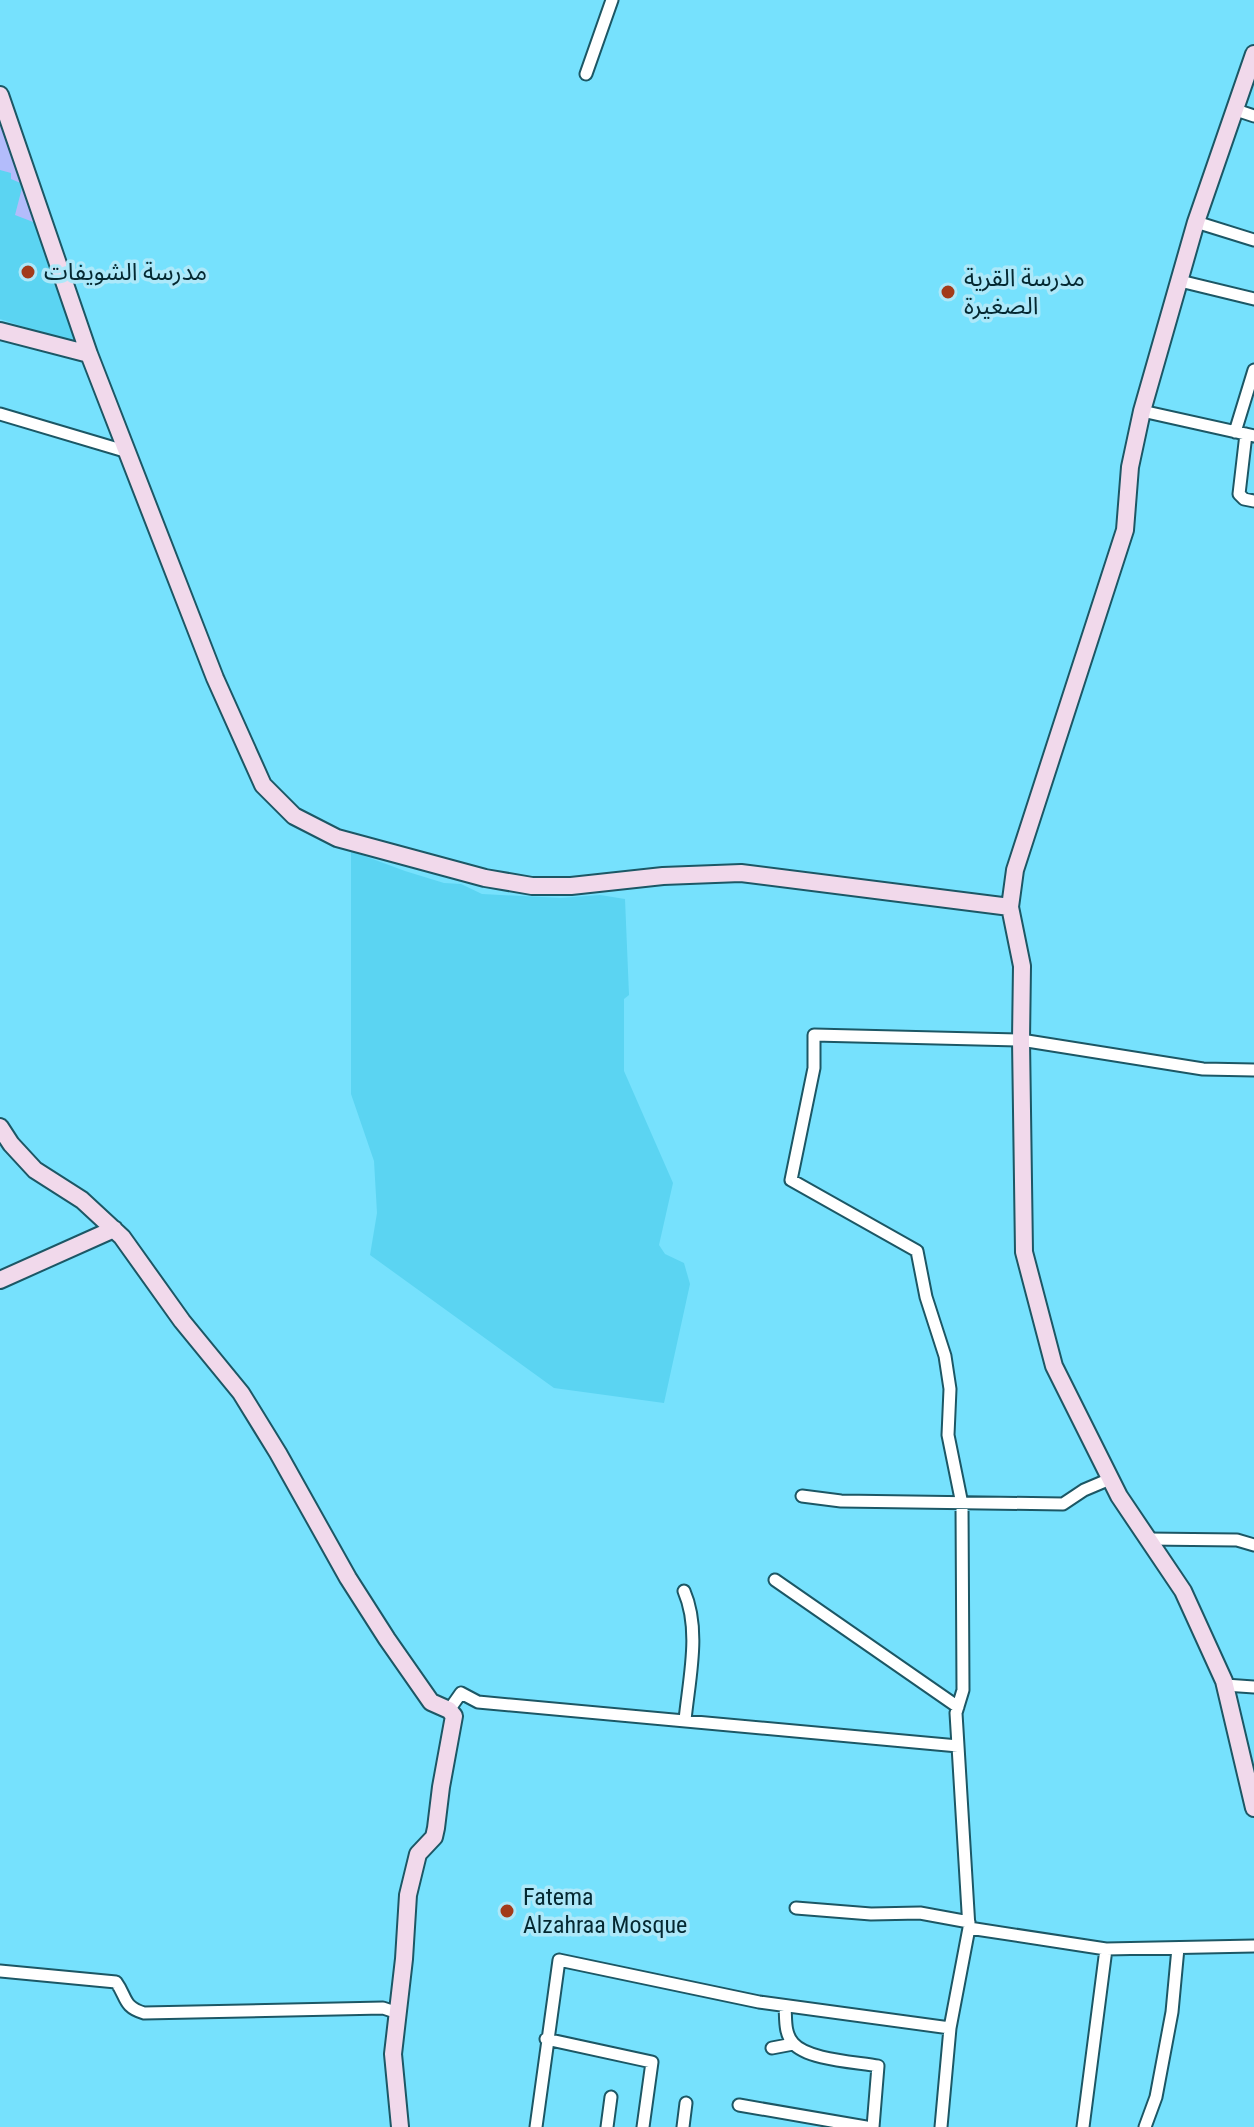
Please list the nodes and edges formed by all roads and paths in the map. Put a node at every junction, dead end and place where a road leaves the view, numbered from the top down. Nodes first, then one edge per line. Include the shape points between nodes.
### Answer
1 (612, 0) edge
2 (1254, 54) edge
3 (586, 74) dead end
4 (0, 95) edge
5 (1236, 110) junction
6 (1254, 116) edge
7 (1196, 222) junction
8 (1254, 240) edge
9 (1180, 281) junction
10 (1254, 299) edge
11 (0, 331) edge
12 (89, 354) junction
13 (1254, 370) edge
14 (1142, 411) junction
15 (0, 414) edge
16 (1245, 434) edge
17 (128, 452) junction
18 (1254, 501) edge
19 (1010, 907) junction
20 (1021, 1040) junction
21 (1254, 1070) edge
22 (0, 1127) edge
23 (114, 1229) junction
24 (0, 1280) edge
25 (1110, 1479) junction
26 (802, 1496) dead end
27 (962, 1504) junction
28 (1148, 1539) junction
29 (1254, 1545) edge
30 (775, 1580) dead end
31 (684, 1591) dead end
32 (1225, 1685) junction
33 (1254, 1687) edge
34 (958, 1707) junction
35 (449, 1710) junction
36 (685, 1720) junction
37 (958, 1746) junction
38 (1254, 1808) edge
39 (796, 1908) dead end
40 (969, 1925) junction
41 (1254, 1946) edge
42 (1178, 1948) junction
43 (1106, 1949) junction
44 (0, 1971) edge
45 (785, 2006) junction
46 (398, 2013) junction
47 (950, 2028) junction
48 (546, 2039) junction
49 (793, 2044) junction
50 (772, 2048) dead end
51 (611, 2097) dead end
52 (686, 2103) dead end
53 (739, 2105) dead end
54 (400, 2127) edge
55 (536, 2127) edge
56 (607, 2127) edge
57 (643, 2127) edge
58 (683, 2127) edge
59 (866, 2127) edge
60 (873, 2127) edge
61 (941, 2127) edge
62 (1083, 2127) edge
63 (1145, 2127) edge

1 - 3 street
2 - 5 street
4 - 12 street
5 - 6 street
5 - 7 street
7 - 8 street
7 - 9 street
9 - 10 street
9 - 14 street
11 - 12 street
12 - 17 street
13 - 16 street
14 - 16 street
14 - 19 street via 1125,530 1015,870
15 - 17 street
16 - 18 street via 1239,494
17 - 19 street via 215,678 263,785 294,816 337,838 532,886 741,873
19 - 20 street via 1022,966
20 - 21 street via 1203,1069
20 - 25 street via 1024,1252 1054,1366
20 - 27 street via 814,1035 814,1068 791,1180 917,1251 945,1356 948,1435
22 - 23 street via 35,1170 82,1200
23 - 24 street
23 - 35 street via 241,1393 348,1578 428,1698
25 - 27 street via 1063,1504
25 - 28 street
26 - 27 street
27 - 34 street via 963,1690
28 - 29 street via 1237,1540
28 - 32 street via 1183,1591
30 - 34 street
31 - 36 street via 691,1608 693,1644
32 - 33 street
32 - 38 street
34 - 37 street
35 - 36 street via 461,1693 478,1702
35 - 46 street via 455,1720 436,1828 418,1854 408,1895
36 - 37 street
37 - 40 street
39 - 40 street via 920,1913
40 - 43 street
40 - 47 street
41 - 42 street
42 - 43 street
42 - 63 street via 1169,2027
43 - 62 street
44 - 46 street via 109,1979 132,2010 144,2013 383,2008
45 - 47 street
45 - 48 street via 559,1960
45 - 49 street
46 - 54 street via 393,2054
47 - 61 street
48 - 55 street
48 - 57 street via 652,2062
49 - 50 street
49 - 60 street via 810,2054 878,2066
51 - 56 street
52 - 58 street
53 - 59 street

